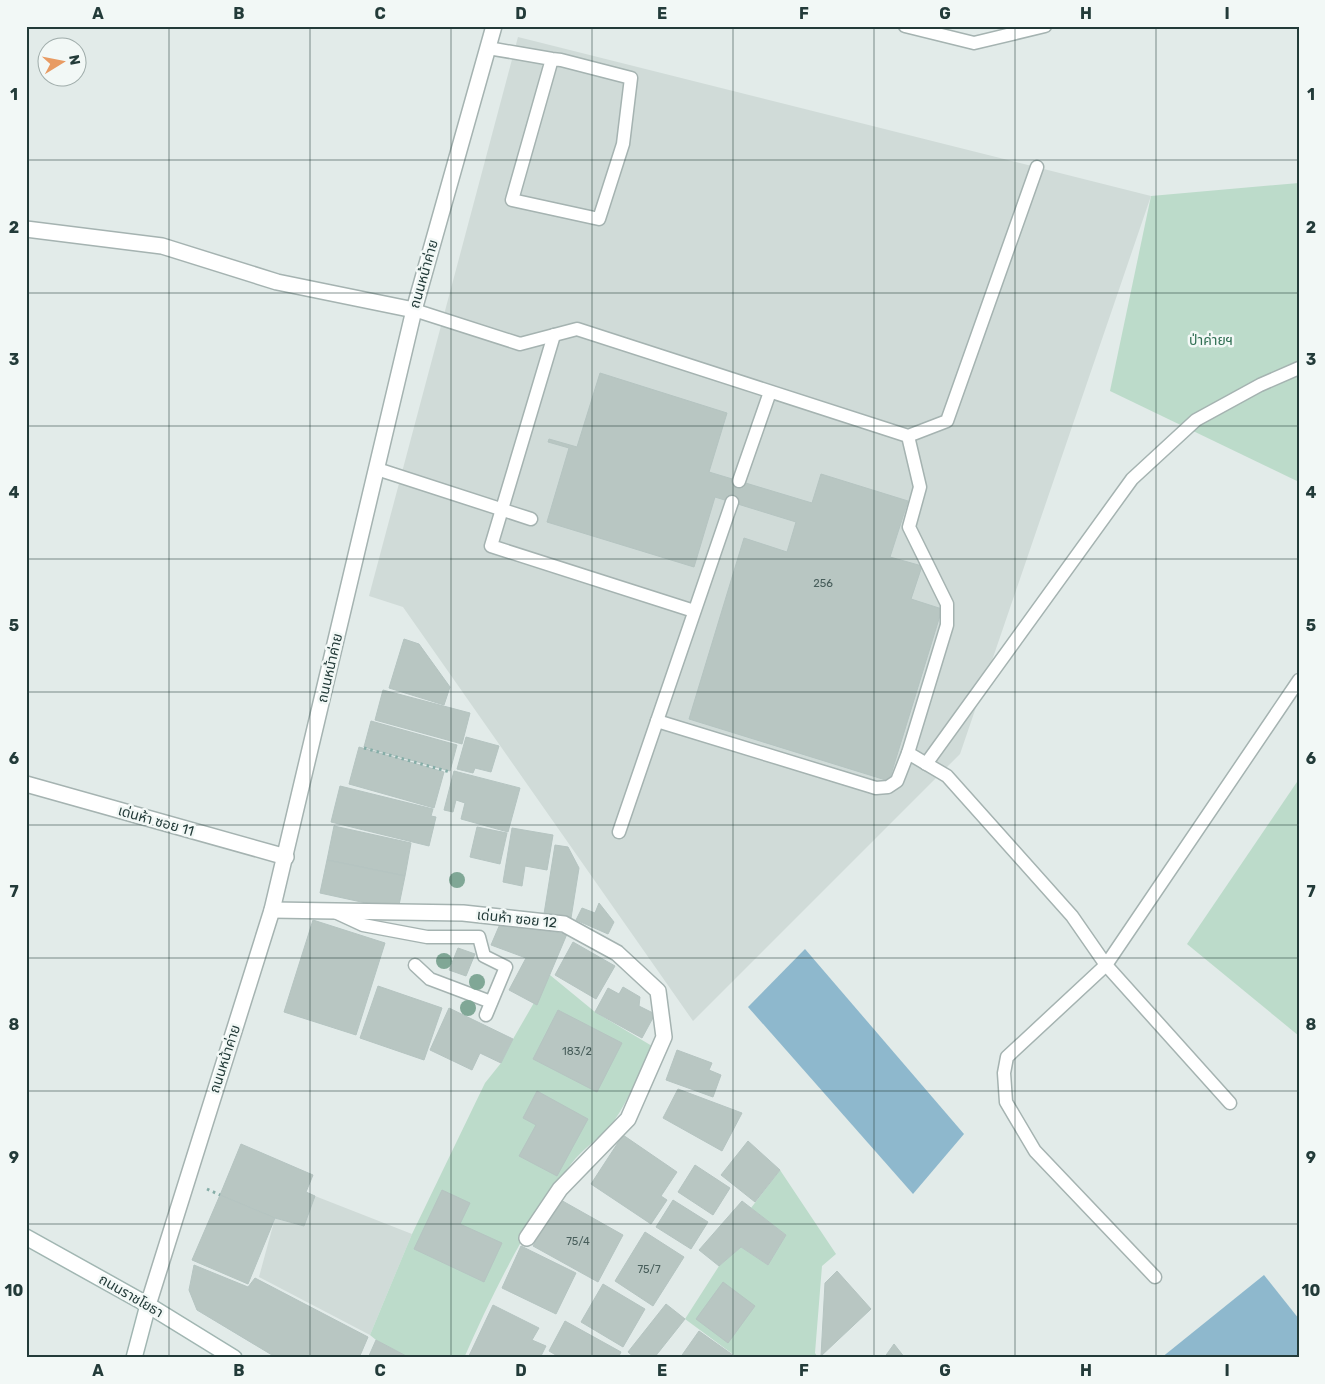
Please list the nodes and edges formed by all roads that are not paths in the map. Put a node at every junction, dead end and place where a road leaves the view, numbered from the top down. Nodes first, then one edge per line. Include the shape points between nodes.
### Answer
1 (494, 26) edge
2 (905, 26) edge
3 (1045, 26) edge
4 (488, 48) junction
5 (552, 59) junction
6 (1037, 167) dead end
7 (26, 228) edge
8 (414, 310) junction
9 (554, 335) junction
10 (1299, 368) edge
11 (770, 392) junction
12 (908, 436) junction
13 (377, 469) junction
14 (739, 481) dead end
15 (732, 502) dead end
16 (503, 510) junction
17 (531, 519) dead end
18 (694, 612) junction
19 (1299, 680) edge
20 (657, 722) junction
21 (908, 754) junction
22 (926, 764) junction
23 (26, 784) edge
24 (619, 832) dead end
25 (286, 857) junction
26 (272, 910) junction
27 (333, 911) junction
28 (415, 965) dead end
29 (1106, 965) junction
30 (491, 1002) junction
31 (486, 1015) dead end
32 (1230, 1103) dead end
33 (26, 1237) edge
34 (527, 1238) dead end
35 (1155, 1277) dead end
36 (148, 1305) junction
37 (134, 1358) edge
38 (234, 1358) edge

1 - 4 street, ถนนหน้าค่าย
2 - 3 lane via 974,43
4 - 5 lane
4 - 8 street, ถนนหน้าค่าย
5 - 5 lane via 512,200 599,219 622,144 631,78
6 - 12 lane via 947,421
7 - 8 street via 162,246 277,282
8 - 9 lane via 520,344
8 - 13 street, ถนนหน้าค่าย
9 - 11 lane via 577,329
9 - 16 lane
10 - 22 lane via 1196,420 1132,478
11 - 12 lane
11 - 14 lane
12 - 21 lane via 920,487 909,527 947,604 947,625
13 - 16 lane
13 - 25 street, ถนนหน้าค่าย
15 - 18 lane
16 - 17 lane
16 - 18 lane via 491,546
18 - 20 lane
19 - 29 lane
20 - 21 lane via 876,788 888,787 897,781
20 - 24 lane
21 - 22 lane
22 - 29 lane via 947,776 1072,916
23 - 25 street, เด่นห้า ซอย 11
25 - 26 street, ถนนหน้าค่าย
26 - 27 street, เด่นห้า ซอย 12
26 - 36 street, ถนนหน้าค่าย
27 - 30 lane via 363,925 427,937 479,937 484,956 506,967
27 - 34 street, เด่นห้า ซอย 12 via 463,914 564,924 617,953 658,991 664,1037 628,1119 560,1190
28 - 30 lane via 430,979
29 - 32 lane
29 - 35 lane via 1007,1058 1004,1073 1006,1102 1035,1151
30 - 31 lane
33 - 36 street, ถนนราชโยธา
36 - 37 street, ถนนหน้าค่าย
36 - 38 street, ถนนราชโยธา

